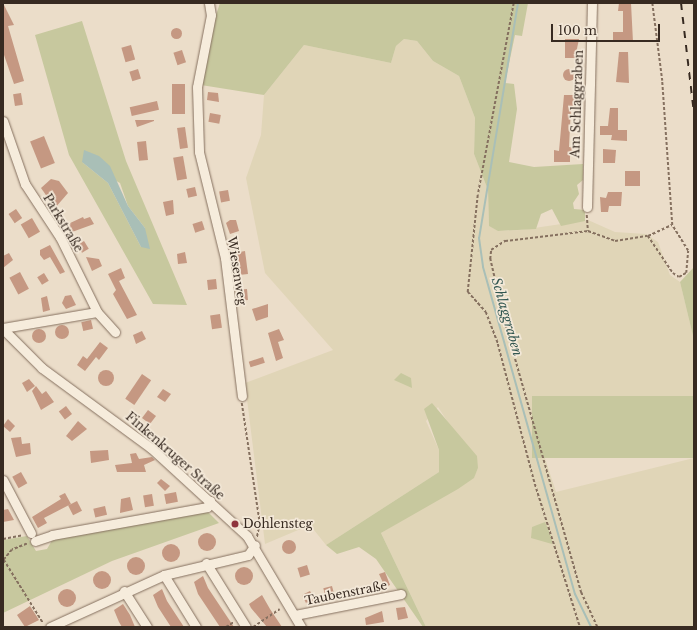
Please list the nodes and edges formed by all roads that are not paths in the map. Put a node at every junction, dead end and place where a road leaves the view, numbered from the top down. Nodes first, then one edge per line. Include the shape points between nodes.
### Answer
1 (209, 3) edge
2 (592, 3) edge
3 (3, 121) edge
4 (586, 207) road end
5 (97, 312) junction
6 (3, 328) edge
7 (115, 332) dead end
8 (242, 396) road end
9 (3, 480) edge
10 (8, 499) edge
11 (210, 501) junction
12 (255, 545) junction
13 (206, 564) junction
14 (164, 575) junction
15 (124, 591) junction
16 (401, 594) dead end
17 (295, 615) junction
18 (62, 625) edge
19 (50, 627) edge
20 (147, 627) edge
21 (196, 627) edge
22 (246, 627) edge
23 (301, 627) edge

1 - 8 street, Wiesenweg via 211,15 197,87 199,152 225,258
2 - 4 street, Am Schlaggraben
3 - 5 street, Parkstraße via 25,184 60,237
5 - 6 street
5 - 7 street, Parkstraße
6 - 11 street, Finkenkruger Straße via 42,368 145,443
9 - 10 street
10 - 11 street via 33,537 206,507
11 - 12 street, Finkenkruger Straße
12 - 13 street via 248,555
12 - 17 street, Finkenkruger Straße
13 - 14 street
13 - 22 street
14 - 15 street
14 - 21 street
15 - 18 street
15 - 20 street
16 - 17 street, Taubenstraße
17 - 23 street, Finkenkruger Straße
18 - 19 street

